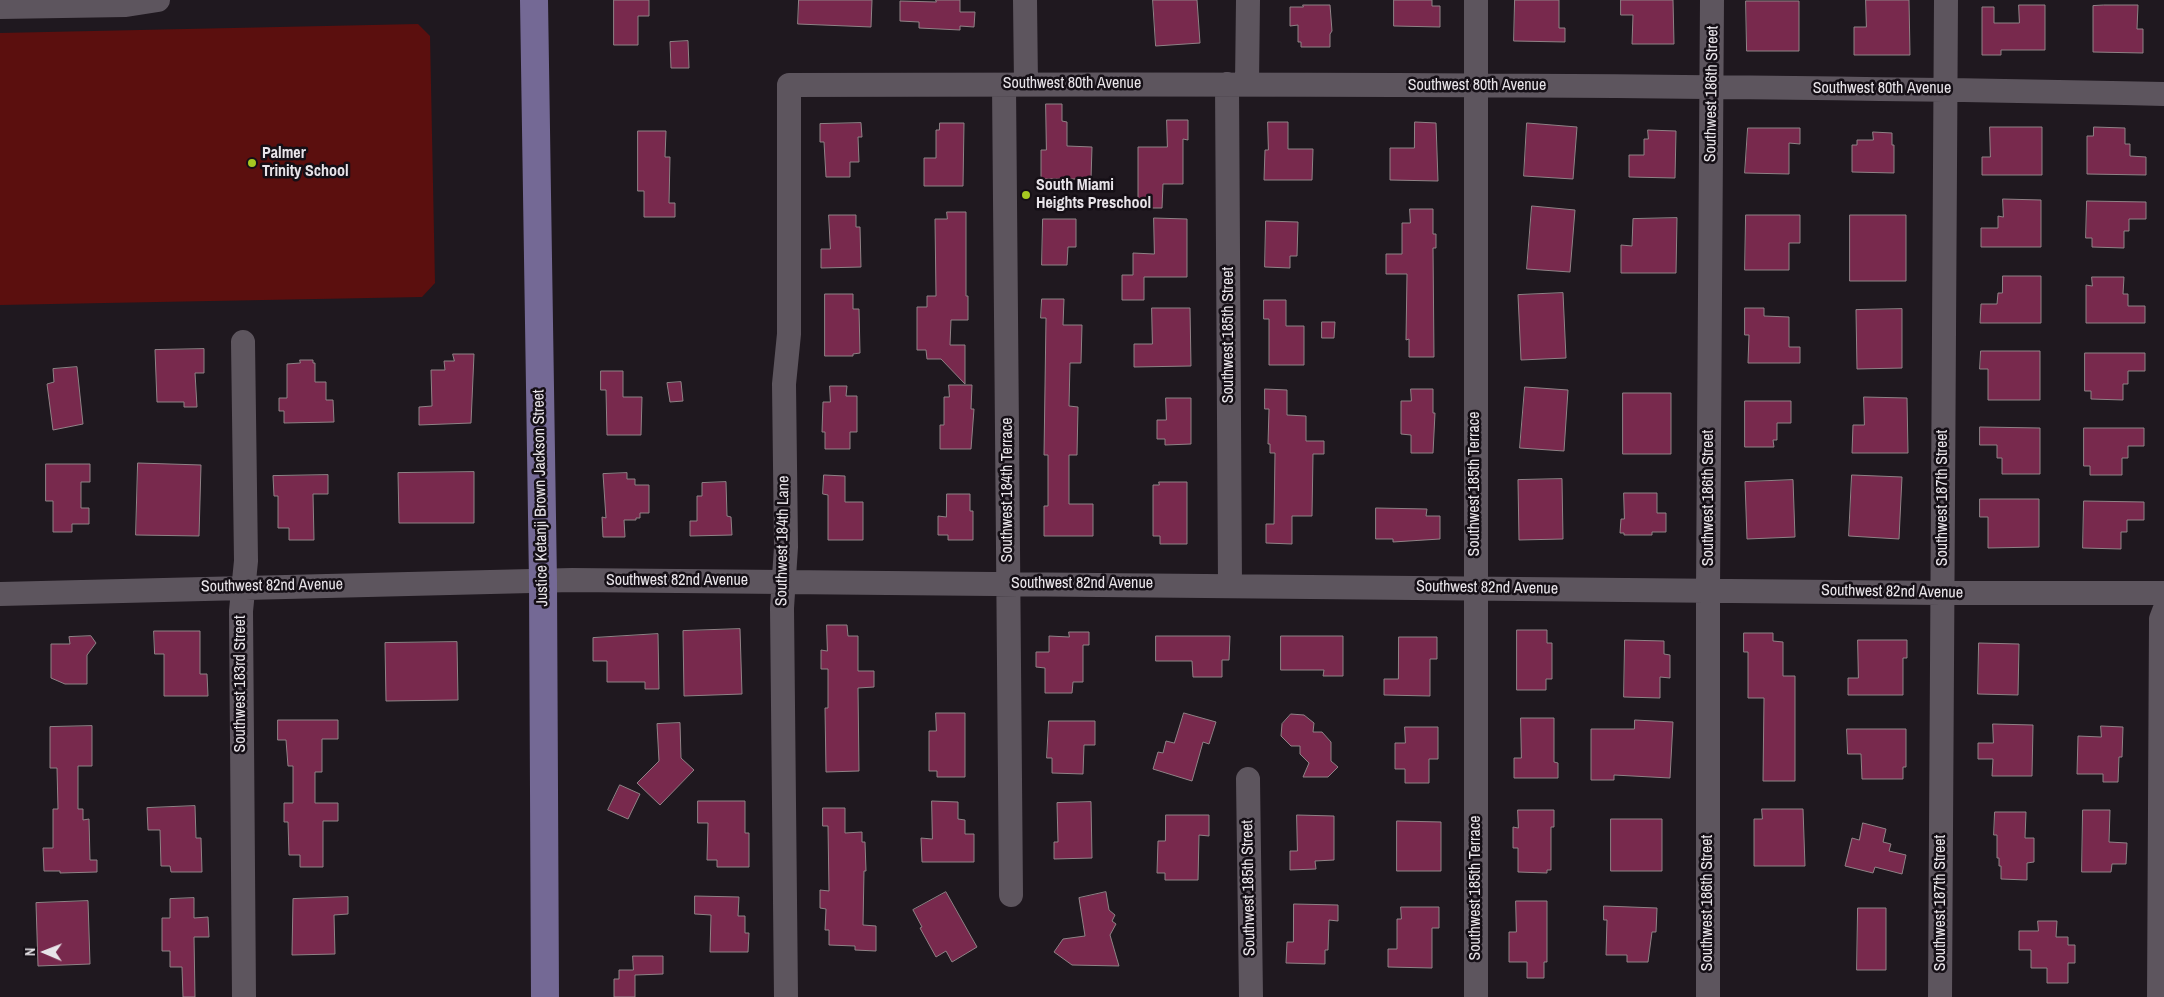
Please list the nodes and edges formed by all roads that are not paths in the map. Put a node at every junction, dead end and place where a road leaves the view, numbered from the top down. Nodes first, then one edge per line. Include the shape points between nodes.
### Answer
1 (158, 0) edge
2 (534, 0) edge
3 (1025, 0) edge
4 (1248, 0) edge
5 (1476, 0) edge
6 (1712, 0) edge
7 (1946, 0) edge
8 (0, 7) edge
9 (1015, 84) junction
10 (1237, 84) junction
11 (789, 85) joint
12 (1476, 86) junction
13 (1712, 88) junction
14 (1945, 89) junction
15 (2164, 94) edge
16 (244, 342) dead end
17 (543, 581) junction
18 (783, 582) junction
19 (1009, 583) junction
20 (1230, 585) junction
21 (243, 587) junction
22 (1475, 587) junction
23 (1708, 590) junction
24 (1942, 593) junction
25 (2164, 593) edge
26 (0, 594) edge
27 (2164, 611) edge
28 (1248, 779) dead end
29 (1011, 895) dead end
30 (244, 997) edge
31 (545, 997) edge
32 (786, 997) edge
33 (1251, 997) edge
34 (1476, 997) edge
35 (1708, 997) edge
36 (1940, 997) edge
37 (2159, 997) edge

1 - 8 street via 126,4
2 - 17 main road, Justice Ketanji Brown Jackson Street
3 - 9 street, Southwest 184th Terrace
4 - 10 street, Southwest 185th Street
5 - 12 street, Southwest 185th Terrace
6 - 13 street, Southwest 186th Street
7 - 14 street, Southwest 187th Street
9 - 10 street, Southwest 80th Avenue
9 - 11 street, Southwest 80th Avenue
9 - 19 street, Southwest 184th Terrace
10 - 12 street, Southwest 80th Avenue
10 - 20 street, Southwest 185th Street
11 - 18 street, Southwest 184th Lane via 788,334 784,384 786,547
12 - 13 street, Southwest 80th Avenue
12 - 22 street, Southwest 185th Terrace
13 - 14 street, Southwest 80th Avenue
13 - 23 street, Southwest 186th Street
14 - 15 street, Southwest 80th Avenue
14 - 24 street, Southwest 187th Street
16 - 21 street, Southwest 183rd Street via 246,561
17 - 18 street, Southwest 82nd Avenue
17 - 21 street, Southwest 82nd Avenue
17 - 31 main road, Justice Ketanji Brown Jackson Street
18 - 19 street, Southwest 82nd Avenue
18 - 32 street, Southwest 184th Lane
19 - 20 street, Southwest 82nd Avenue
19 - 29 street, Southwest 184th Terrace
20 - 22 street, Southwest 82nd Avenue
21 - 26 street, Southwest 82nd Avenue
21 - 30 street, Southwest 183rd Street
22 - 23 street, Southwest 82nd Avenue
22 - 34 street, Southwest 185th Terrace
23 - 24 street, Southwest 82nd Avenue
23 - 35 street, Southwest 186th Street
24 - 25 street, Southwest 82nd Avenue
24 - 36 street, Southwest 187th Street
27 - 37 street
28 - 33 street, Southwest 185th Street

